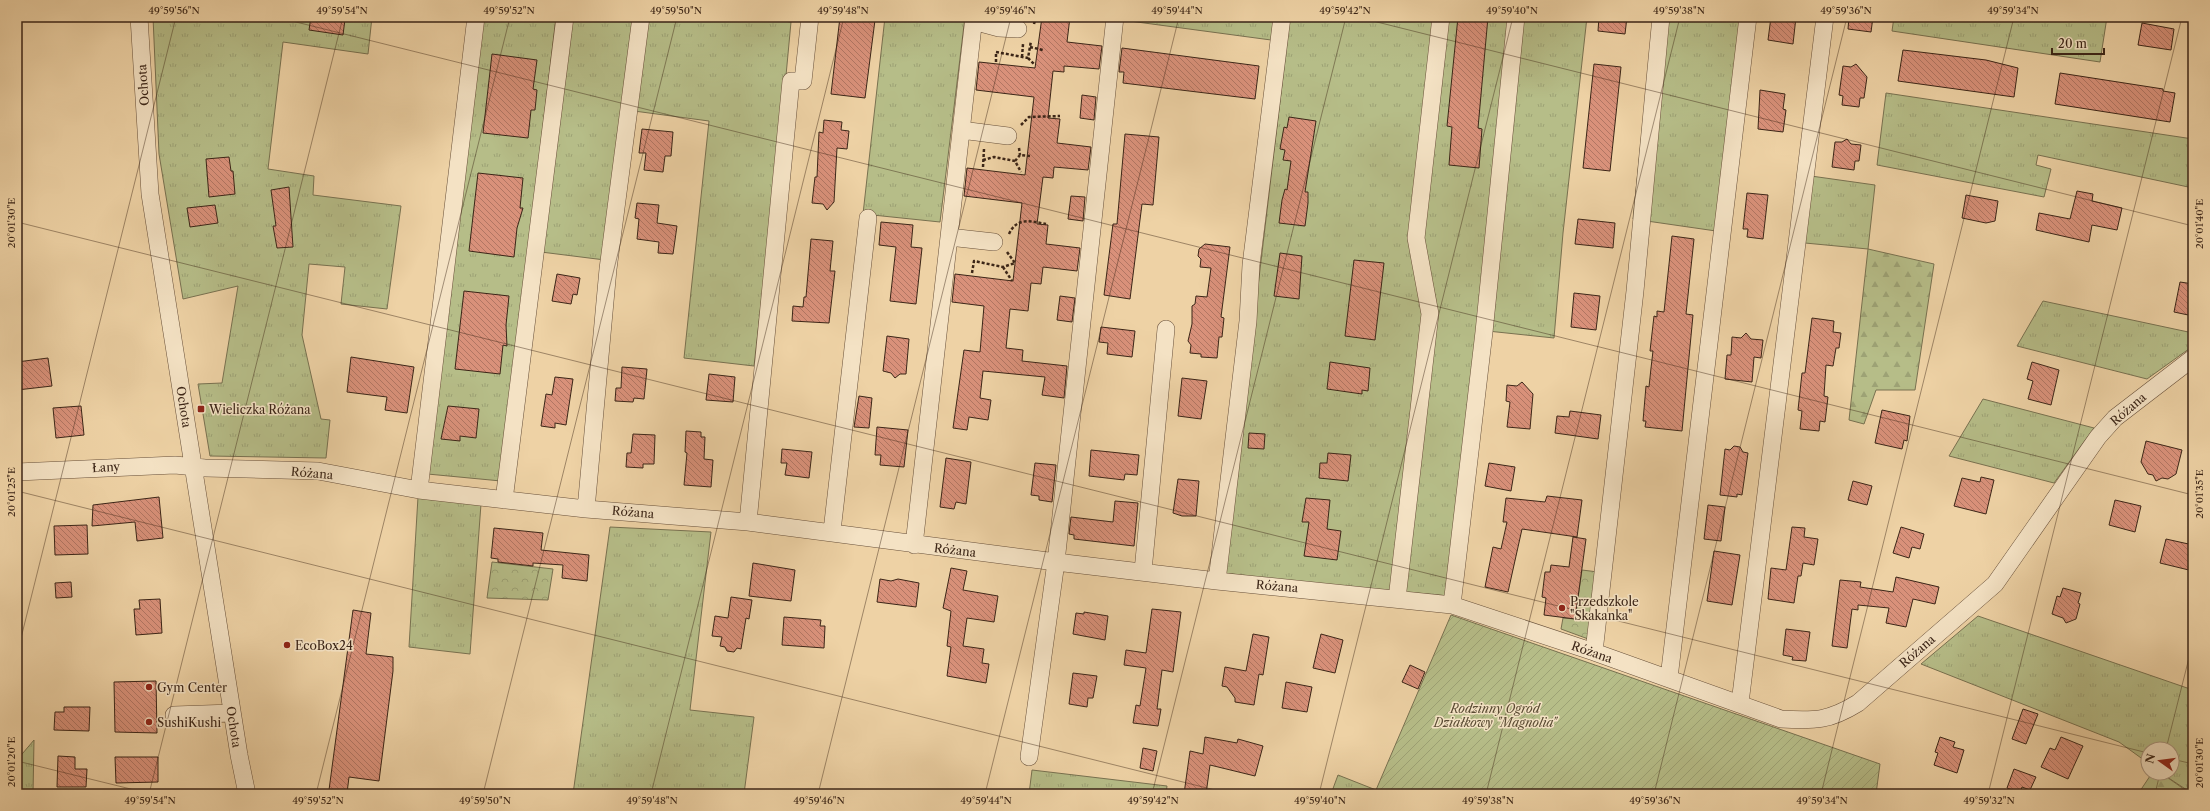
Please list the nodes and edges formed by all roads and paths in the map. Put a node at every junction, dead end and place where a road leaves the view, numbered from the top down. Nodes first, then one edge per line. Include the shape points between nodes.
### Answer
1 (139, 17) edge
2 (476, 17) edge
3 (565, 17) edge
4 (641, 17) edge
5 (810, 17) edge
6 (1115, 17) edge
7 (1282, 17) edge
8 (1440, 17) edge
9 (1516, 17) edge
10 (1661, 17) edge
11 (1748, 17) edge
12 (1825, 17) edge
13 (974, 19) edge
14 (1018, 30) dead end
15 (1030, 47) dead end
16 (1043, 50) dead end
17 (1028, 58) dead end
18 (1034, 64) dead end
19 (1060, 116) dead end
20 (961, 130) junction
21 (1016, 136) junction
22 (1020, 156) junction
23 (1030, 156) dead end
24 (983, 160) dead end
25 (1015, 161) junction
26 (1021, 172) dead end
27 (868, 218) dead end
28 (949, 237) junction
29 (994, 242) dead end
30 (1003, 267) dead end
31 (1012, 281) dead end
32 (1166, 329) dead end
33 (2193, 358) edge
34 (194, 467) junction
35 (17, 472) edge
36 (419, 490) junction
37 (504, 500) junction
38 (586, 509) junction
39 (748, 522) junction
40 (832, 531) junction
41 (914, 545) junction
42 (1056, 562) junction
43 (1143, 571) junction
44 (1217, 581) junction
45 (1397, 599) junction
46 (1452, 605) junction
47 (1594, 652) junction
48 (1669, 678) junction
49 (1740, 704) junction
50 (232, 713) junction
51 (174, 715) dead end
52 (1029, 757) dead end
53 (247, 794) edge

1 - 34 street, Ochota via 150,194
2 - 36 street
3 - 37 street
4 - 38 street via 608,269
5 - 39 street via 803,81 791,81
6 - 42 street
7 - 44 street via 1251,265 1248,321
8 - 45 street via 1416,238 1430,314
9 - 46 street via 1484,332
10 - 47 street via 1636,291
11 - 48 street
12 - 49 street
13 - 14 street via 999,28
13 - 20 street
15 - 16 path
17 - 18 path
19 - 21 path via 1029,117 1021,124
20 - 21 street
20 - 28 street
21 - 22 path
22 - 23 path
22 - 25 path
24 - 25 path via 994,157
25 - 26 path
27 - 40 street
28 - 29 street
28 - 41 street
30 - 31 path
32 - 43 street
33 - 49 street, Różana via 2115,418 2098,437 1995,584 1858,702 1838,715 1811,721 1781,719
34 - 35 street, Łany via 175,465
34 - 36 street, Różana via 318,471
34 - 50 street, Ochota
36 - 37 street, Różana
37 - 38 street, Różana
38 - 39 street, Różana
39 - 40 street, Różana
40 - 41 street, Różana
41 - 42 street, Różana
42 - 43 street, Różana
42 - 52 street
43 - 44 street, Różana
44 - 45 street, Różana
45 - 46 street, Różana
46 - 47 street, Różana
47 - 48 street, Różana
48 - 49 street, Różana
50 - 51 street
50 - 53 street, Ochota

